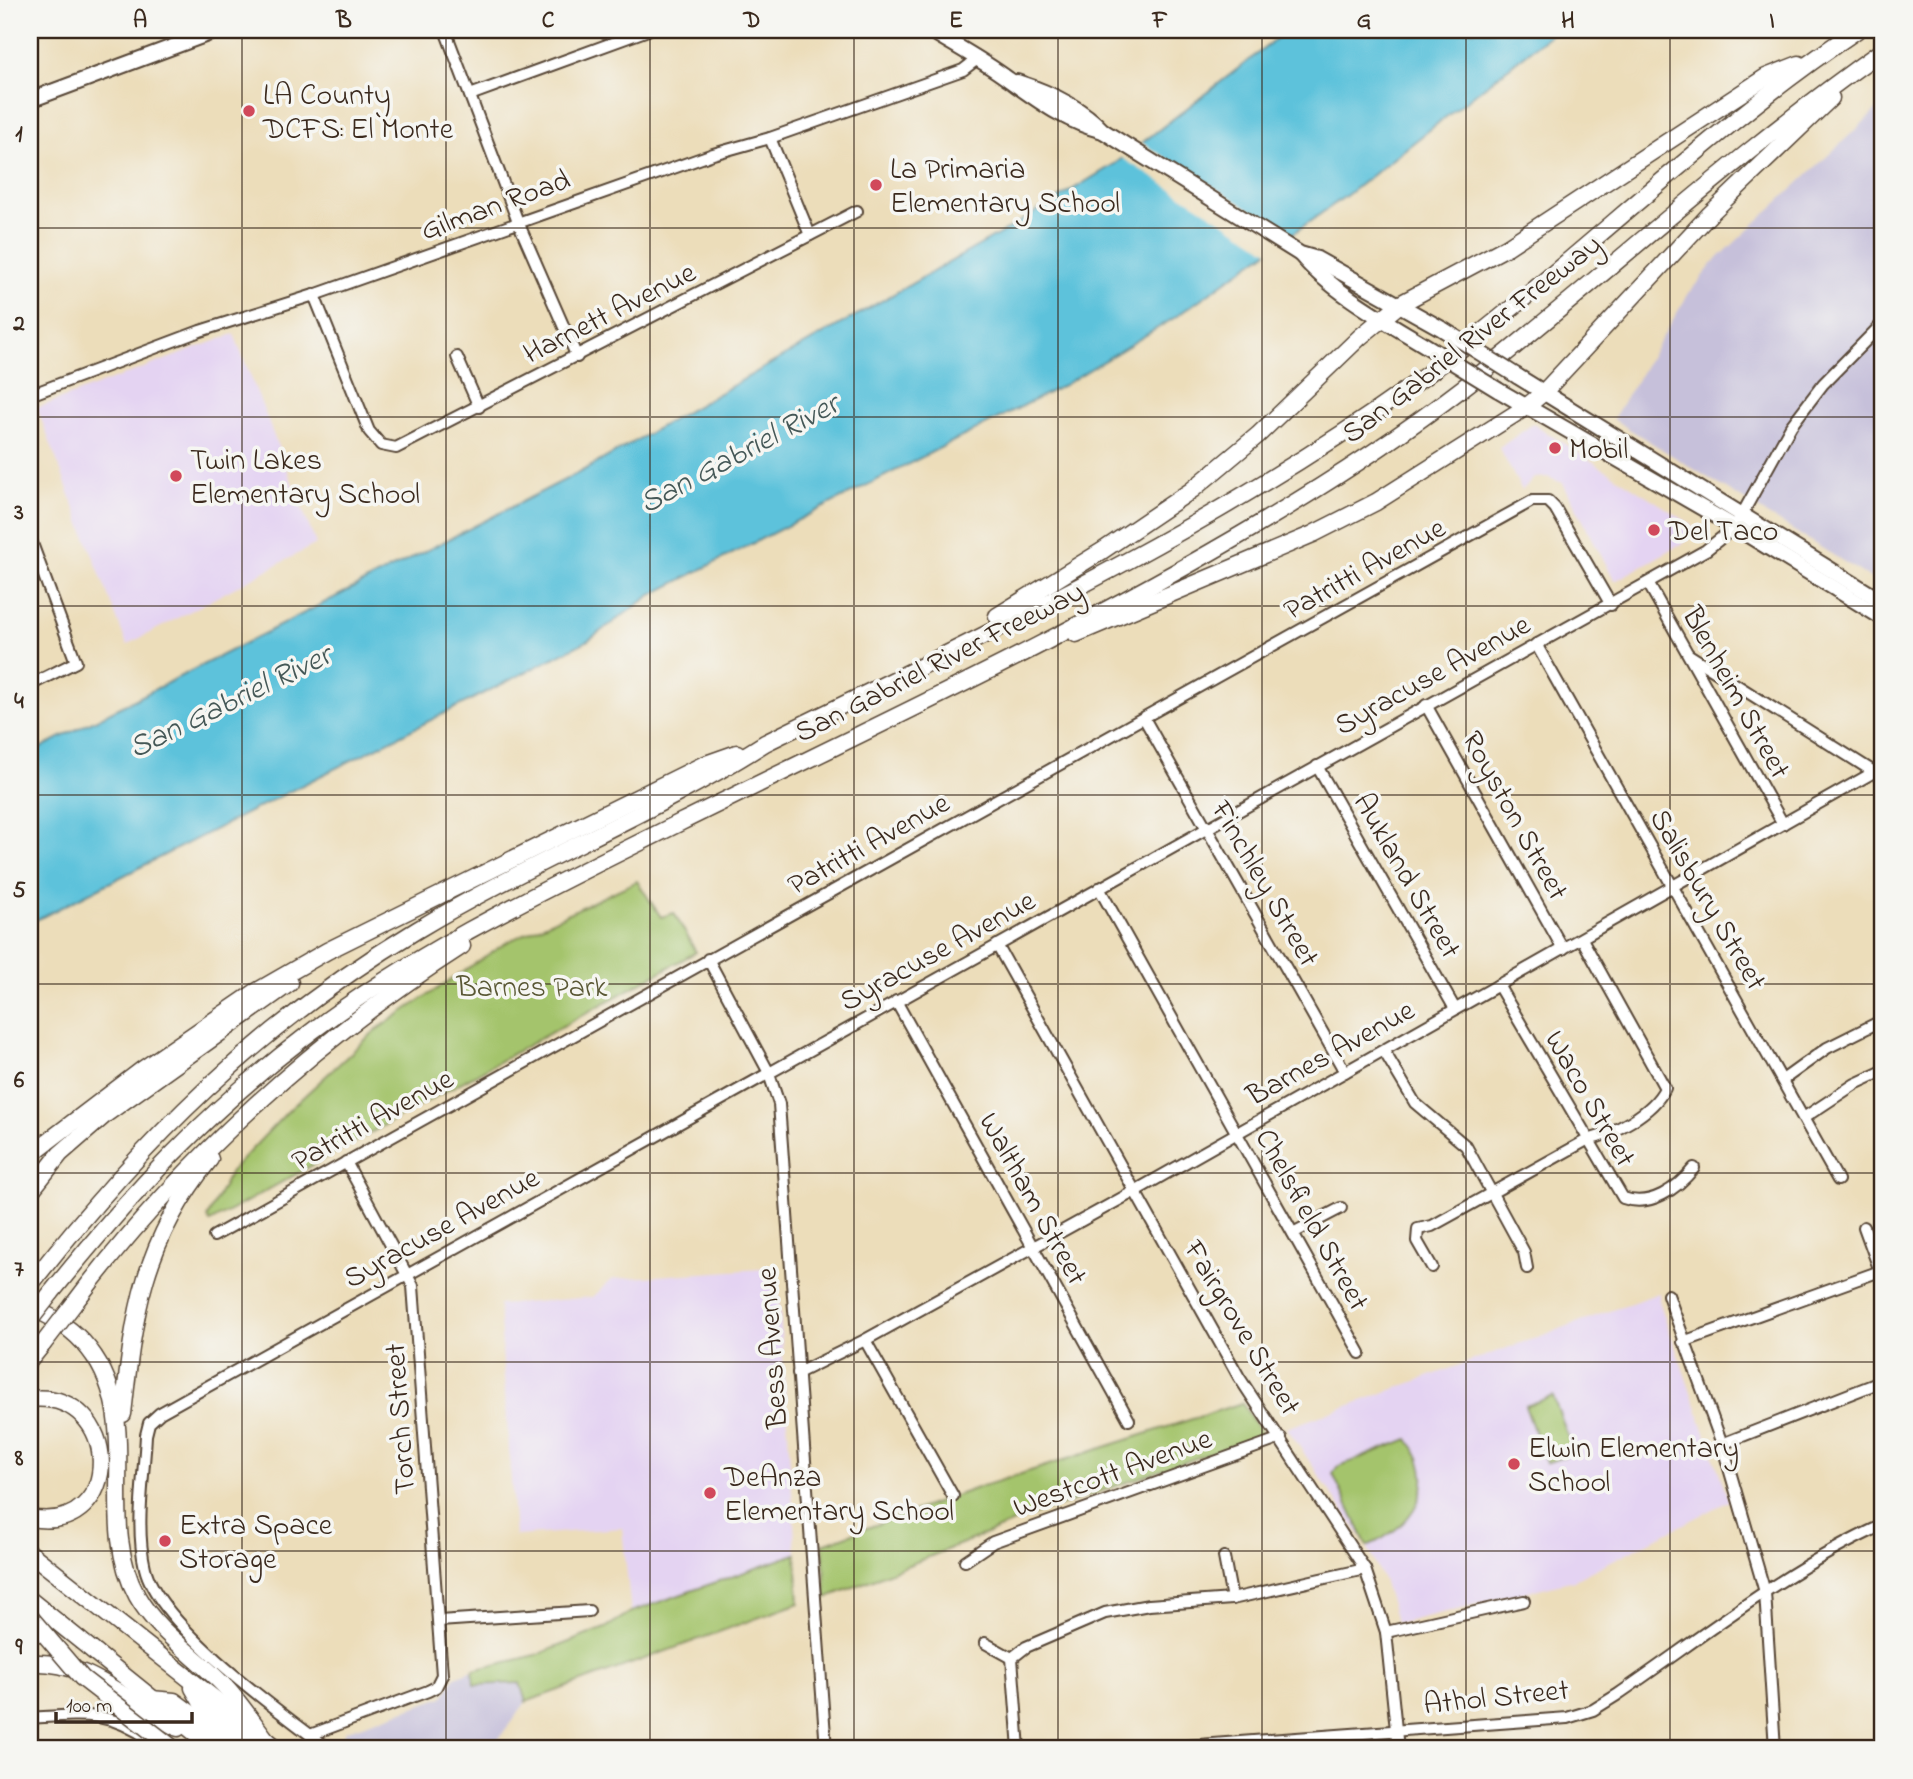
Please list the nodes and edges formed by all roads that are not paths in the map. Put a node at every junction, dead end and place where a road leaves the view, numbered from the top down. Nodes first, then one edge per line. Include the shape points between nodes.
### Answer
1 (218, 30) edge
2 (445, 30) edge
3 (648, 30) edge
4 (930, 30) edge
5 (1857, 30) edge
6 (1880, 52) edge
7 (1820, 55) junction
8 (976, 60) junction
9 (470, 95) junction
10 (30, 100) edge
11 (770, 138) junction
12 (857, 211) dead end
13 (518, 222) junction
14 (810, 235) junction
15 (1300, 254) junction
16 (314, 295) junction
17 (1400, 304) junction
18 (1382, 318) junction
19 (1883, 323) edge
20 (457, 357) dead end
21 (577, 357) junction
22 (1543, 393) junction
23 (30, 395) edge
24 (479, 407) junction
25 (1526, 407) junction
26 (1738, 521) junction
27 (30, 538) edge
28 (1648, 583) junction
29 (1883, 602) edge
30 (1611, 605) junction
31 (1883, 618) edge
32 (1536, 644) junction
33 (1687, 653) junction
34 (900, 677) junction
35 (970, 679) junction
36 (30, 685) edge
37 (1426, 705) junction
38 (1144, 718) junction
39 (765, 743) junction
40 (1317, 765) junction
41 (1879, 769) edge
42 (1783, 824) junction
43 (1206, 827) junction
44 (568, 878) junction
45 (1674, 886) junction
46 (1099, 888) junction
47 (362, 936) junction
48 (1582, 939) junction
49 (996, 945) junction
50 (1563, 949) junction
51 (709, 960) junction
52 (1498, 985) junction
53 (896, 1001) junction
54 (1455, 1009) junction
55 (1883, 1020) edge
56 (1384, 1051) junction
57 (768, 1071) junction
58 (1883, 1071) edge
59 (1345, 1072) junction
60 (1784, 1079) junction
61 (253, 1110) junction
62 (1805, 1117) junction
63 (1237, 1133) junction
64 (1587, 1140) junction
65 (30, 1155) edge
66 (346, 1162) junction
67 (1694, 1168) dead end
68 (1838, 1180) dead end
69 (1135, 1191) junction
70 (30, 1192) edge
71 (1493, 1193) junction
72 (1341, 1208) dead end
73 (1864, 1227) dead end
74 (1293, 1233) junction
75 (214, 1236) dead end
76 (1032, 1246) junction
77 (1432, 1267) dead end
78 (1527, 1268) dead end
79 (1882, 1270) edge
80 (408, 1274) junction
81 (31, 1283) edge
82 (1668, 1295) dead end
83 (30, 1308) edge
84 (30, 1320) edge
85 (865, 1340) junction
86 (1683, 1342) junction
87 (1360, 1353) dead end
88 (30, 1360) edge
89 (798, 1373) junction
90 (1883, 1381) edge
91 (30, 1399) edge
92 (1129, 1420) dead end
93 (1281, 1438) junction
94 (1722, 1444) junction
95 (119, 1445) junction
96 (953, 1496) dead end
97 (30, 1518) edge
98 (1883, 1525) edge
99 (30, 1553) edge
100 (1224, 1557) dead end
101 (965, 1561) dead end
102 (1365, 1569) junction
103 (1765, 1592) junction
104 (1233, 1598) junction
105 (30, 1600) edge
106 (1524, 1601) dead end
107 (590, 1611) dead end
108 (30, 1617) edge
109 (439, 1621) junction
110 (1386, 1632) junction
111 (985, 1643) dead end
112 (1012, 1658) junction
113 (30, 1663) edge
114 (151, 1699) junction
115 (30, 1718) edge
116 (1396, 1730) junction
117 (310, 1735) junction
118 (210, 1745) edge
119 (268, 1747) edge
120 (162, 1749) edge
121 (174, 1749) edge
122 (239, 1749) edge
123 (329, 1749) edge
124 (826, 1749) edge
125 (1019, 1749) edge
126 (1144, 1749) edge
127 (1398, 1749) edge
128 (1775, 1749) edge

1 - 10 main road
2 - 9 street
3 - 9 street
4 - 8 main road
5 - 7 highway, San Gabriel River Freeway
6 - 22 highway via 1710,214
6 - 35 highway, San Gabriel River Freeway via 1736,161 1526,336 1389,440 1205,556
7 - 17 highway via 1766,77 1507,247
7 - 34 highway, San Gabriel River Freeway via 1486,328 1314,453 1211,516
8 - 11 street, Gilman Road via 963,70
8 - 15 main road via 1090,117 1109,135
9 - 13 street
11 - 13 street, Gilman Road
11 - 14 street
12 - 14 street, Harnett Avenue
13 - 16 street, Gilman Road
13 - 21 street
14 - 21 street, Harnett Avenue
15 - 17 main road
15 - 18 main road via 1312,268
16 - 23 street, Gilman Road via 200,331
16 - 24 street, Harnett Avenue via 369,431 381,446 396,449
17 - 18 highway
17 - 22 main road, bridge
18 - 25 main road, bridge
18 - 34 highway via 1287,409 1192,490
19 - 26 street via 1837,368 1791,426
20 - 24 street
21 - 24 street, Harnett Avenue
22 - 25 highway
22 - 26 main road
25 - 26 main road
25 - 35 highway via 1376,502 1313,534
26 - 28 street, Syracuse Avenue via 1706,550
26 - 29 main road
26 - 31 main road
27 - 36 street via 76,662
28 - 30 street, Syracuse Avenue
28 - 33 street, Blenheim Street
30 - 32 street, Syracuse Avenue
30 - 38 street, Patritti Avenue via 1563,520 1548,501 1532,501
32 - 37 street, Syracuse Avenue
32 - 45 street, Salisbury Street
33 - 41 street
33 - 42 street, Blenheim Street
34 - 39 highway, San Gabriel River Freeway
35 - 44 highway, San Gabriel River Freeway
37 - 40 street, Syracuse Avenue
37 - 50 street, Royston Street
38 - 43 street, Finchley Street
38 - 51 street, Patritti Avenue
39 - 47 highway via 703,765
39 - 81 highway, San Gabriel River Freeway via 709,778 418,929 339,980 185,1107 109,1187
40 - 43 street, Syracuse Avenue
40 - 54 street, Aukland Street
41 - 42 street, Barnes Avenue
42 - 45 street, Barnes Avenue
43 - 46 street, Syracuse Avenue
43 - 59 street, Finchley Street
44 - 61 highway via 385,997
44 - 84 highway, San Gabriel River Freeway, bridge via 437,948 366,993 253,1077 157,1166
45 - 48 street, Barnes Avenue
45 - 60 street, Salisbury Street
46 - 49 street, Syracuse Avenue
46 - 63 street, Chelsfield Street
47 - 65 highway via 327,951 219,1015
47 - 70 highway via 92,1125 60,1154
48 - 50 street, Barnes Avenue
48 - 64 street via 1665,1088 1652,1107
49 - 53 street, Syracuse Avenue
49 - 69 street, Fairgrove Street
50 - 52 street, Barnes Avenue
51 - 57 street, Bess Avenue
51 - 66 street, Patritti Avenue
52 - 54 street, Barnes Avenue
52 - 64 street, Waco Street
53 - 57 street, Syracuse Avenue
53 - 76 street, Waltham Street
54 - 56 street, Barnes Avenue
55 - 60 street via 1827,1048
56 - 59 street, Barnes Avenue
56 - 71 street via 1415,1103 1466,1146
57 - 80 street, Syracuse Avenue
57 - 89 street, Bess Avenue via 779,1104
58 - 62 street
59 - 63 street, Barnes Avenue
60 - 62 street, Salisbury Street
61 - 88 highway, bridge via 170,1188 110,1255
61 - 95 highway via 191,1184 157,1245 141,1287 131,1334
62 - 68 street, Salisbury Street
63 - 69 street, Barnes Avenue
63 - 74 street, Chelsfield Street
64 - 67 street, Waco Street via 1616,1191 1632,1201 1653,1199 1684,1181
64 - 71 street
66 - 75 street, Patritti Avenue
66 - 80 street, Torch Street
69 - 76 street, Barnes Avenue
69 - 93 street, Fairgrove Street via 1239,1377
71 - 77 street via 1419,1229 1417,1234
71 - 78 street via 1524,1252
72 - 74 street
73 - 79 street
74 - 87 street, Chelsfield Street
76 - 85 street, Barnes Avenue
76 - 92 street, Waltham Street
79 - 86 street
80 - 109 street, Torch Street via 413,1286
80 - 117 street, Syracuse Avenue via 160,1413 149,1423 146,1435 141,1545 154,1590 168,1610 247,1688
82 - 86 street
83 - 95 highway via 66,1327 96,1358 114,1398
85 - 89 street, Barnes Avenue
85 - 96 street
86 - 94 street
89 - 124 street, Bess Avenue
90 - 94 street
91 - 97 highway via 51,1400 79,1413 94,1430 102,1460 96,1491 82,1507 64,1517
93 - 101 street, Westcott Avenue via 993,1542
93 - 102 street, Fairgrove Street
94 - 103 street
95 - 119 highway via 121,1545 137,1595 229,1690
98 - 103 street, Athol Street
99 - 119 highway
100 - 104 street
102 - 104 street
102 - 110 street, Fairgrove Street
103 - 116 street, Athol Street via 1593,1710 1567,1717
103 - 128 street
104 - 112 street via 1105,1613 1026,1647
105 - 114 highway
106 - 110 street
107 - 109 street
108 - 121 highway, bridge via 82,1678
109 - 117 street, Torch Street via 442,1675 436,1687
110 - 116 street, Fairgrove Street
111 - 112 street
112 - 125 street
113 - 118 highway via 78,1669 100,1679 157,1719
114 - 118 highway
114 - 122 highway via 174,1701
115 - 120 street via 94,1714 121,1721
116 - 126 street, Athol Street
116 - 127 street, Fairgrove Street
117 - 123 street

